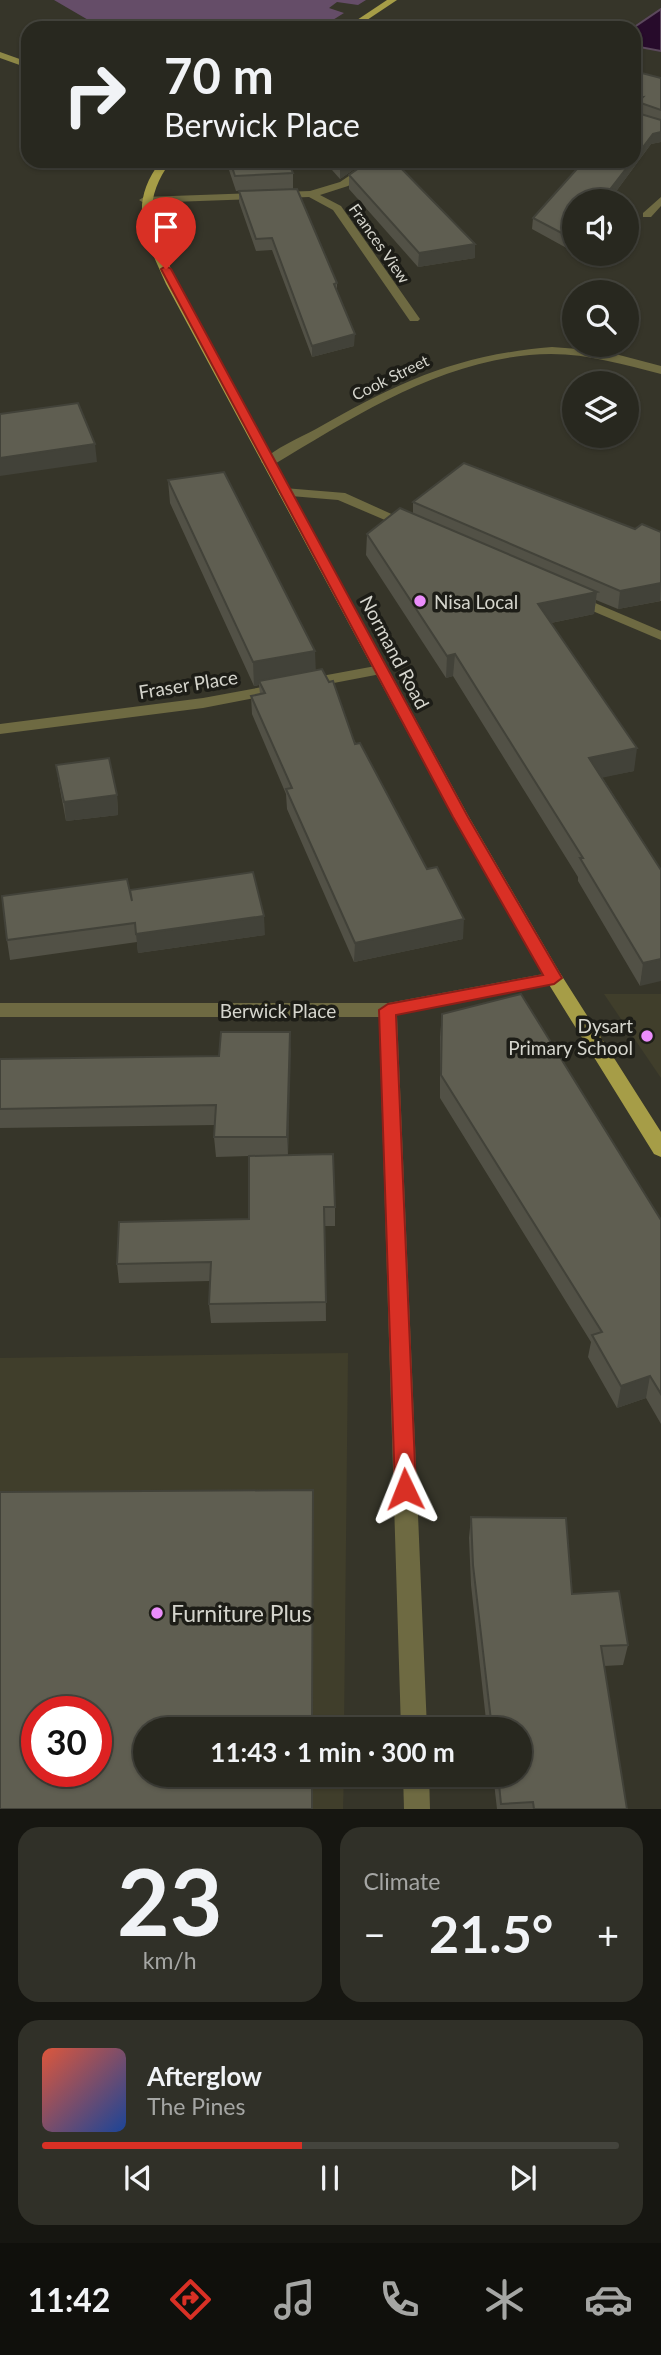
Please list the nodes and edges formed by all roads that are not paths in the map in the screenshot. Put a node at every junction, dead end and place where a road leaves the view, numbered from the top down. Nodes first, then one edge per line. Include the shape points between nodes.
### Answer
1 (393, 0) edge
2 (360, 21) edge
3 (0, 55) edge
4 (21, 62) edge
5 (161, 168) edge
6 (368, 168) edge
7 (311, 194) junction
8 (144, 200) junction
9 (661, 200) edge
10 (647, 215) dead end
11 (414, 319) dead end
12 (661, 370) edge
13 (268, 462) junction
14 (284, 492) junction
15 (430, 534) edge
16 (558, 590) edge
17 (661, 636) edge
18 (381, 670) junction
19 (0, 729) edge
20 (554, 978) junction
21 (0, 1010) edge
22 (388, 1010) junction
23 (661, 1149) edge
24 (414, 1717) edge
25 (417, 1787) edge
26 (418, 1809) edge

1 - 2 main road
3 - 4 main road
5 - 8 main road
6 - 7 street via 344,184
7 - 8 street
7 - 11 street, Frances View via 337,208
8 - 13 main road, Normand Road via 153,242 172,284
9 - 10 street
12 - 13 street, Cook Street via 580,352 479,359 416,379
13 - 14 main road, Normand Road
14 - 15 street via 340,496
14 - 18 main road, Normand Road
16 - 17 street
18 - 19 street, Fraser Place via 204,703
18 - 20 main road, Normand Road
20 - 22 street, Berwick Place
20 - 23 main road, Normand Road
21 - 22 street, Berwick Place
22 - 24 street
25 - 26 street

